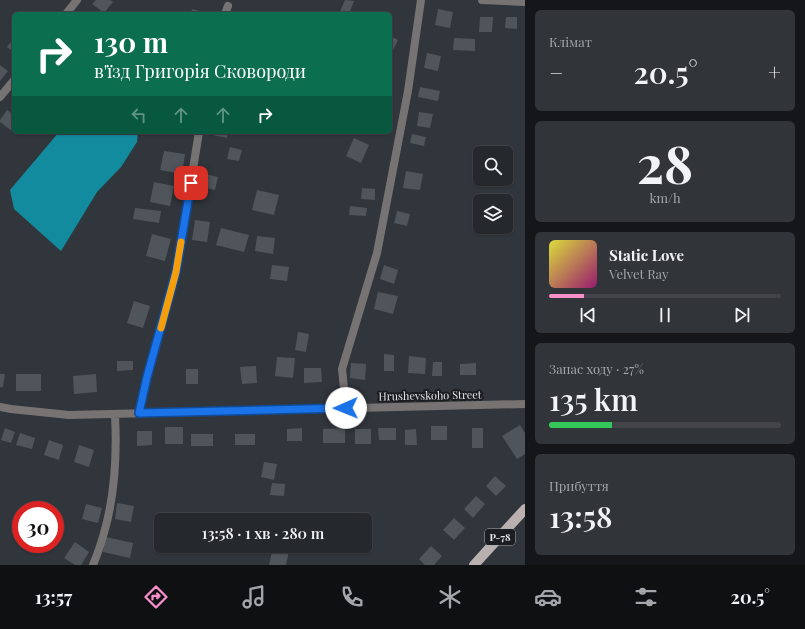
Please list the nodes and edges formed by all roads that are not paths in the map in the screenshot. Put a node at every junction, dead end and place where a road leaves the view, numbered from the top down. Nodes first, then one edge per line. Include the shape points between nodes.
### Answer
1 (77, 0) edge
2 (420, 0) edge
3 (482, 0) edge
4 (525, 2) edge
5 (228, 6) dead end
6 (68, 12) edge
7 (225, 12) edge
8 (12, 83) edge
9 (0, 98) edge
10 (199, 134) edge
11 (521, 404) edge
12 (0, 407) edge
13 (346, 408) junction
14 (525, 409) edge
15 (139, 413) junction
16 (115, 415) junction
17 (525, 509) edge
18 (93, 565) edge
19 (474, 565) edge

1 - 6 street
2 - 13 street via 408,91 377,253 342,369
3 - 4 street
5 - 7 street
8 - 9 street
10 - 15 street via 176,272
11 - 13 street, Hrushevskoho Street
11 - 14 street
12 - 16 street, Hrushevskoho Street via 69,415
13 - 15 street, Hrushevskoho Street
15 - 16 street, Hrushevskoho Street
16 - 18 street via 116,447 111,503
17 - 19 main road, Р-78

